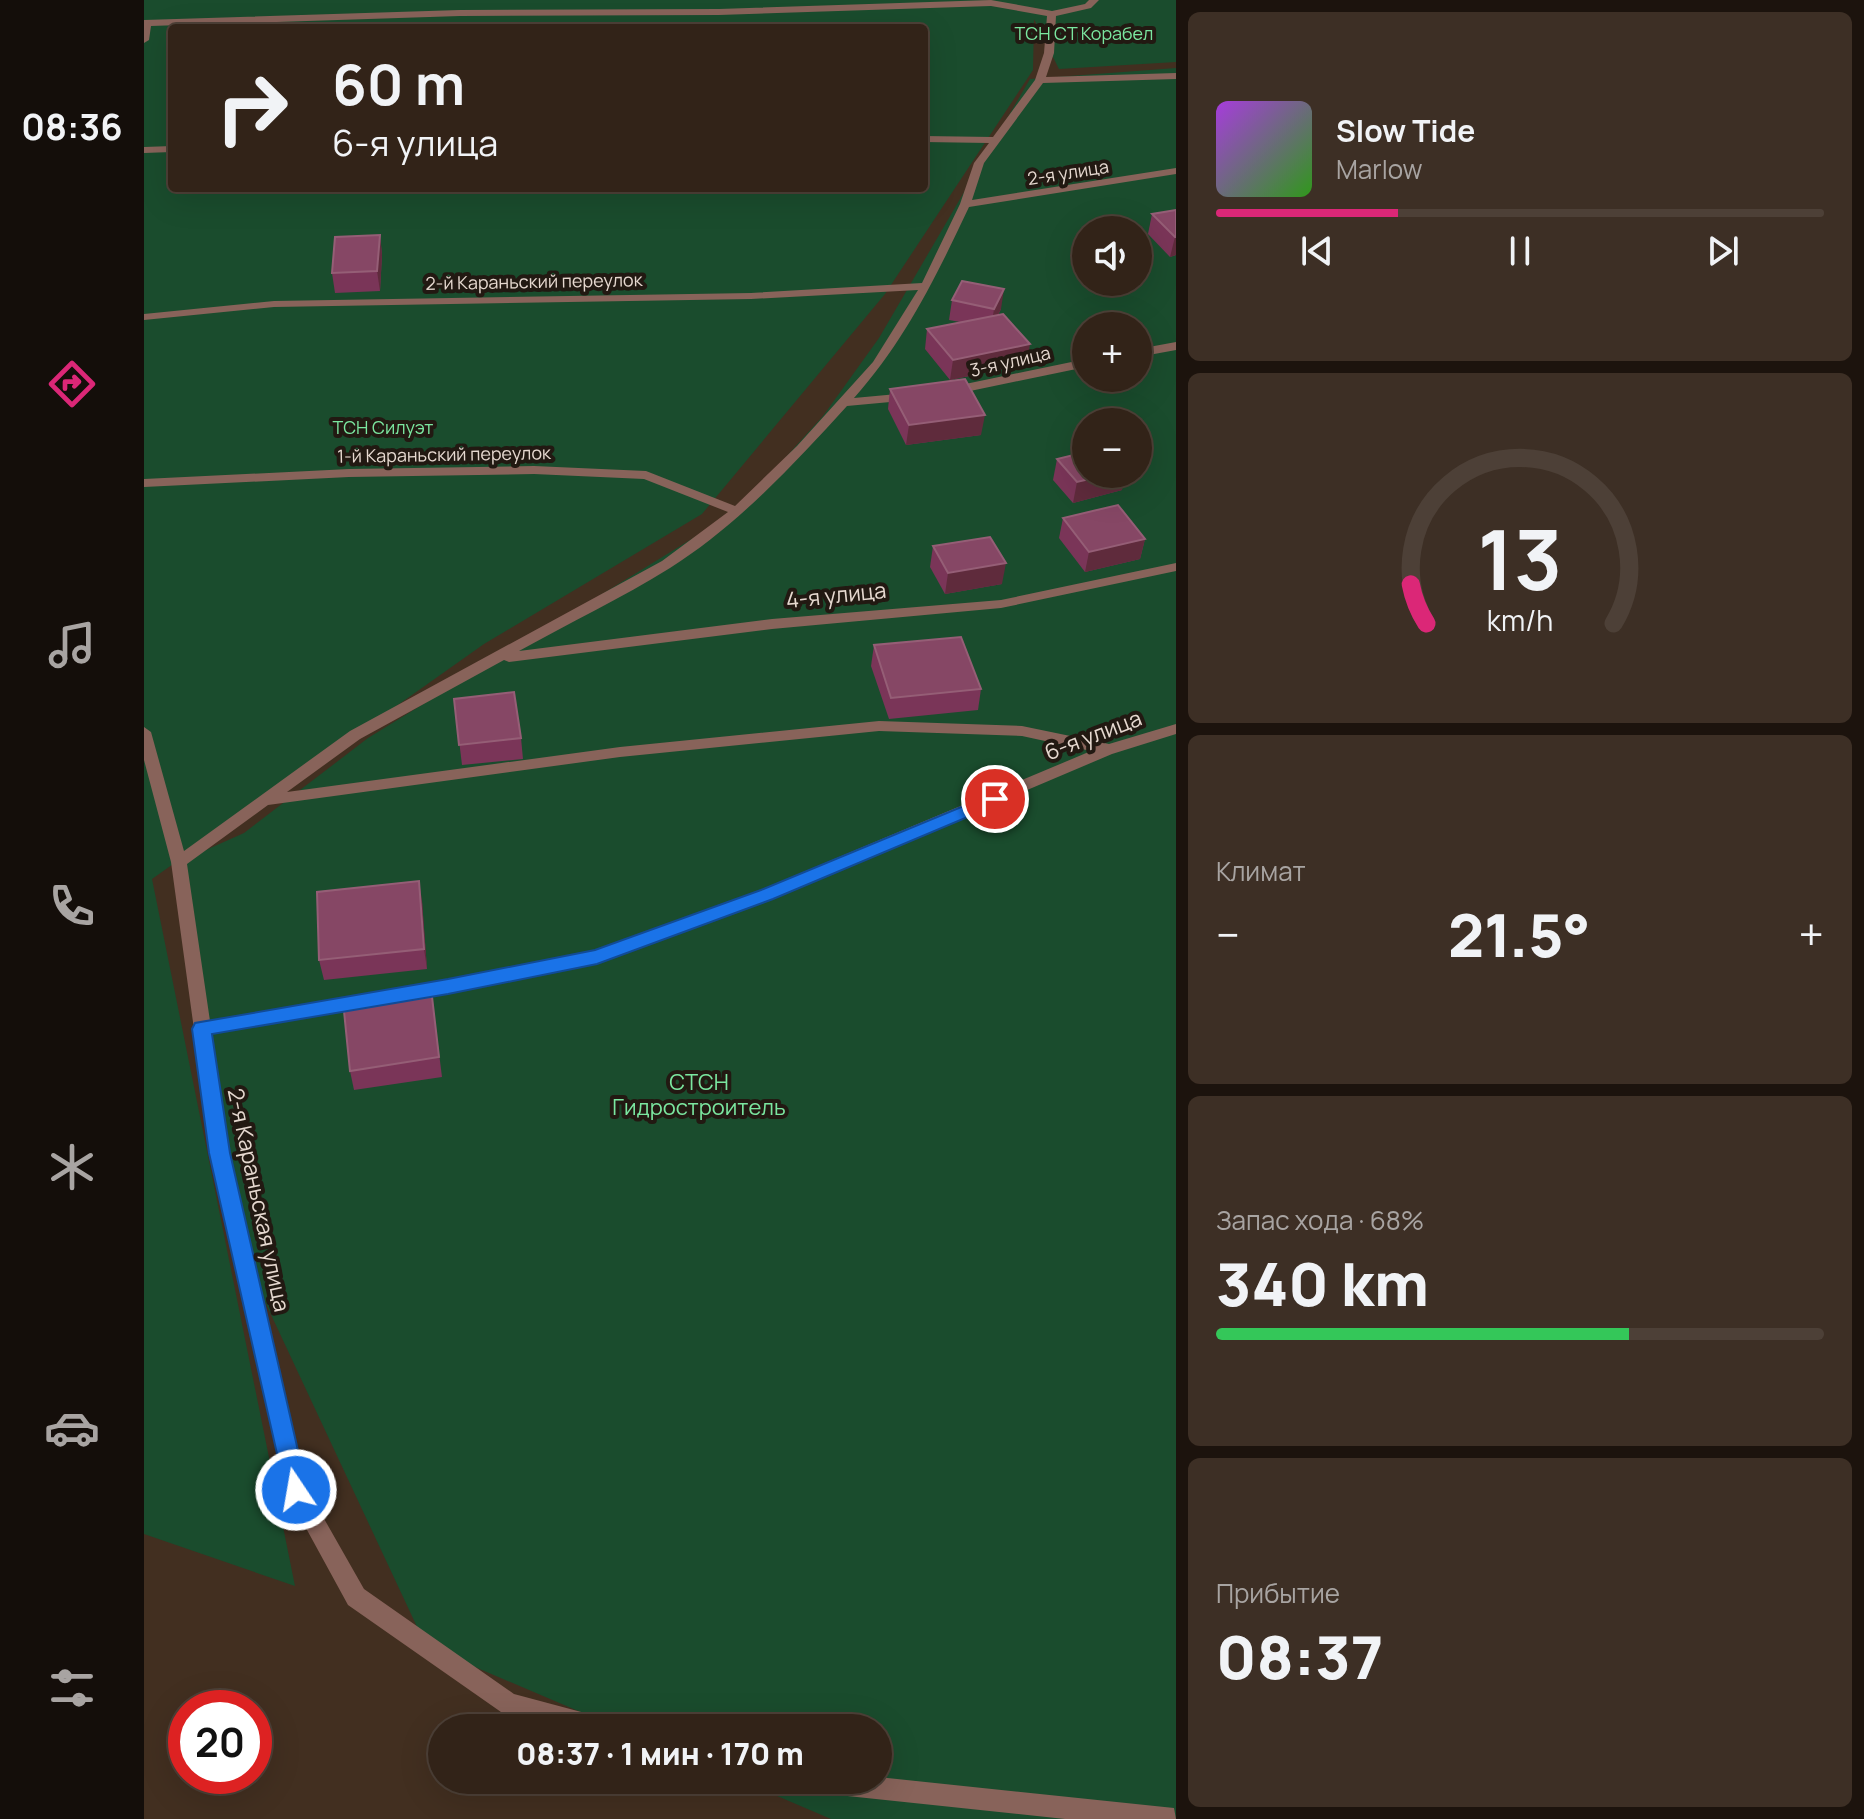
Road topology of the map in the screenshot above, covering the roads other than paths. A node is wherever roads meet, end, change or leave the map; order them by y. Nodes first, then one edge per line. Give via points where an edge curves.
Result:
1 (1094, 0) edge
2 (1052, 14) junction
3 (146, 23) edge
4 (144, 40) edge
5 (1176, 76) edge
6 (1040, 80) junction
7 (928, 139) edge
8 (995, 140) junction
9 (168, 149) edge
10 (144, 150) edge
11 (1176, 171) edge
12 (965, 204) junction
13 (926, 286) junction
14 (144, 317) edge
15 (1176, 346) edge
16 (1152, 350) edge
17 (1072, 366) edge
18 (936, 394) edge
19 (922, 395) edge
20 (846, 402) junction
21 (144, 483) edge
22 (737, 511) junction
23 (1176, 567) edge
24 (498, 658) junction
25 (1176, 729) edge
26 (144, 732) edge
27 (1107, 750) junction
28 (263, 800) junction
29 (179, 862) junction
30 (202, 1029) junction
31 (547, 1714) edge
32 (892, 1790) edge
33 (1174, 1819) edge

1 - 2 lane
2 - 3 lane via 991,3
2 - 6 lane via 1049,53
3 - 4 lane
5 - 6 lane
6 - 8 lane
7 - 8 lane
8 - 12 lane via 979,163
9 - 10 lane
11 - 12 lane, 2-я улица
12 - 13 lane
13 - 14 lane, 2-й Караньский переулок via 751,296 274,304
13 - 20 lane via 878,364
15 - 16 lane
17 - 18 lane, 3-я улица
19 - 20 lane
20 - 22 lane
21 - 22 lane, 1-й Караньский переулок via 534,470 646,475
22 - 24 lane via 667,564
23 - 24 lane, 4-я улица via 1001,604 772,624
24 - 28 lane via 355,735
25 - 27 lane, 6-я улица
26 - 29 lane, 2-я Караньская улица
27 - 28 lane via 1022,731 879,726 620,752
27 - 30 lane, 6-я улица via 767,894 597,957
28 - 29 lane
29 - 30 lane, 2-я Караньская улица
30 - 31 lane, 2-я Караньская улица via 220,1153 296,1490 356,1597 509,1704
32 - 33 lane

